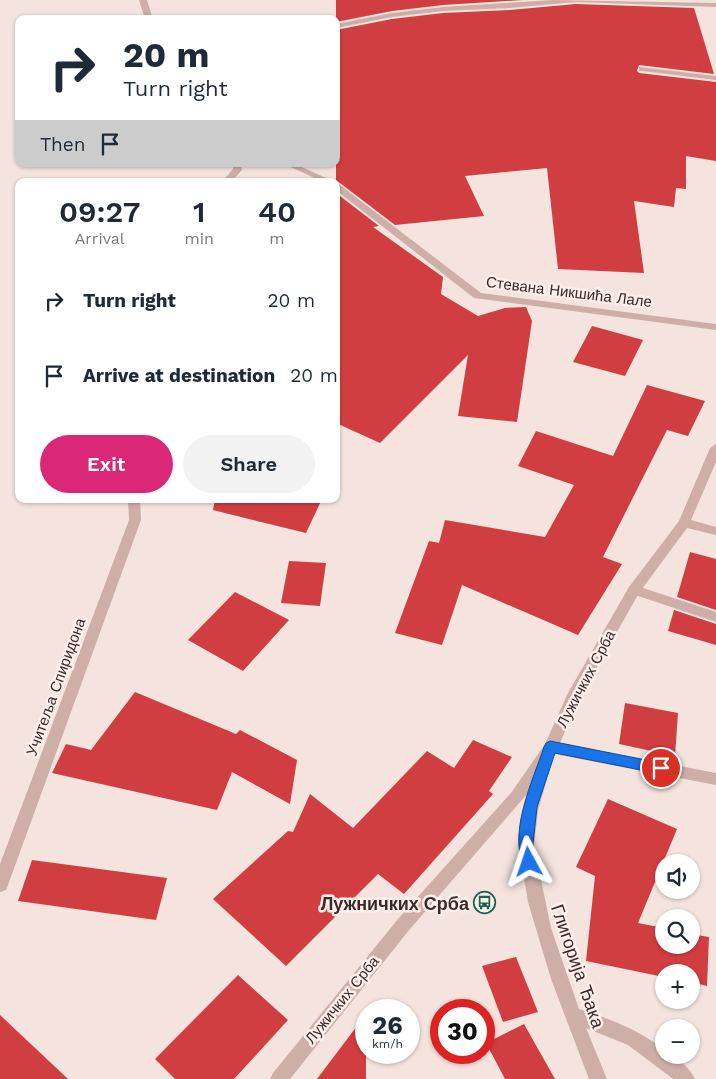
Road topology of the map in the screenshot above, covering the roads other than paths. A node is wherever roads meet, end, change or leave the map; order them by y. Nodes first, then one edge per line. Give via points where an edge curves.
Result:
1 (143, 0) edge
2 (716, 5) edge
3 (148, 15) edge
4 (340, 25) edge
5 (642, 69) dead end
6 (716, 78) edge
7 (238, 167) edge
8 (295, 167) edge
9 (230, 178) edge
10 (321, 178) edge
11 (340, 188) edge
12 (716, 328) edge
13 (716, 448) edge
14 (134, 503) edge
15 (684, 523) junction
16 (716, 531) edge
17 (634, 590) junction
18 (716, 617) edge
19 (550, 747) junction
20 (716, 779) edge
21 (0, 884) edge
22 (572, 1015) junction
23 (279, 1079) edge
24 (598, 1079) edge
25 (686, 1079) edge

1 - 3 street
2 - 4 street via 576,0 443,9
5 - 6 street
7 - 9 street
8 - 10 street
11 - 12 street, Стевана Никшића Лале via 478,296
13 - 15 street, Лужичких Срба
14 - 21 street, Учитеља Спиридона via 135,520
15 - 16 street
15 - 17 street, Лужичких Срба
17 - 18 street
17 - 19 street, Лужичких Срба via 572,697
19 - 20 street
19 - 22 street, Глигорија Ђака via 530,807 526,843 545,938
19 - 23 street, Лужичких Срба via 516,798 404,924
22 - 24 street, Глигорија Ђака
22 - 25 street via 605,1024 634,1038

